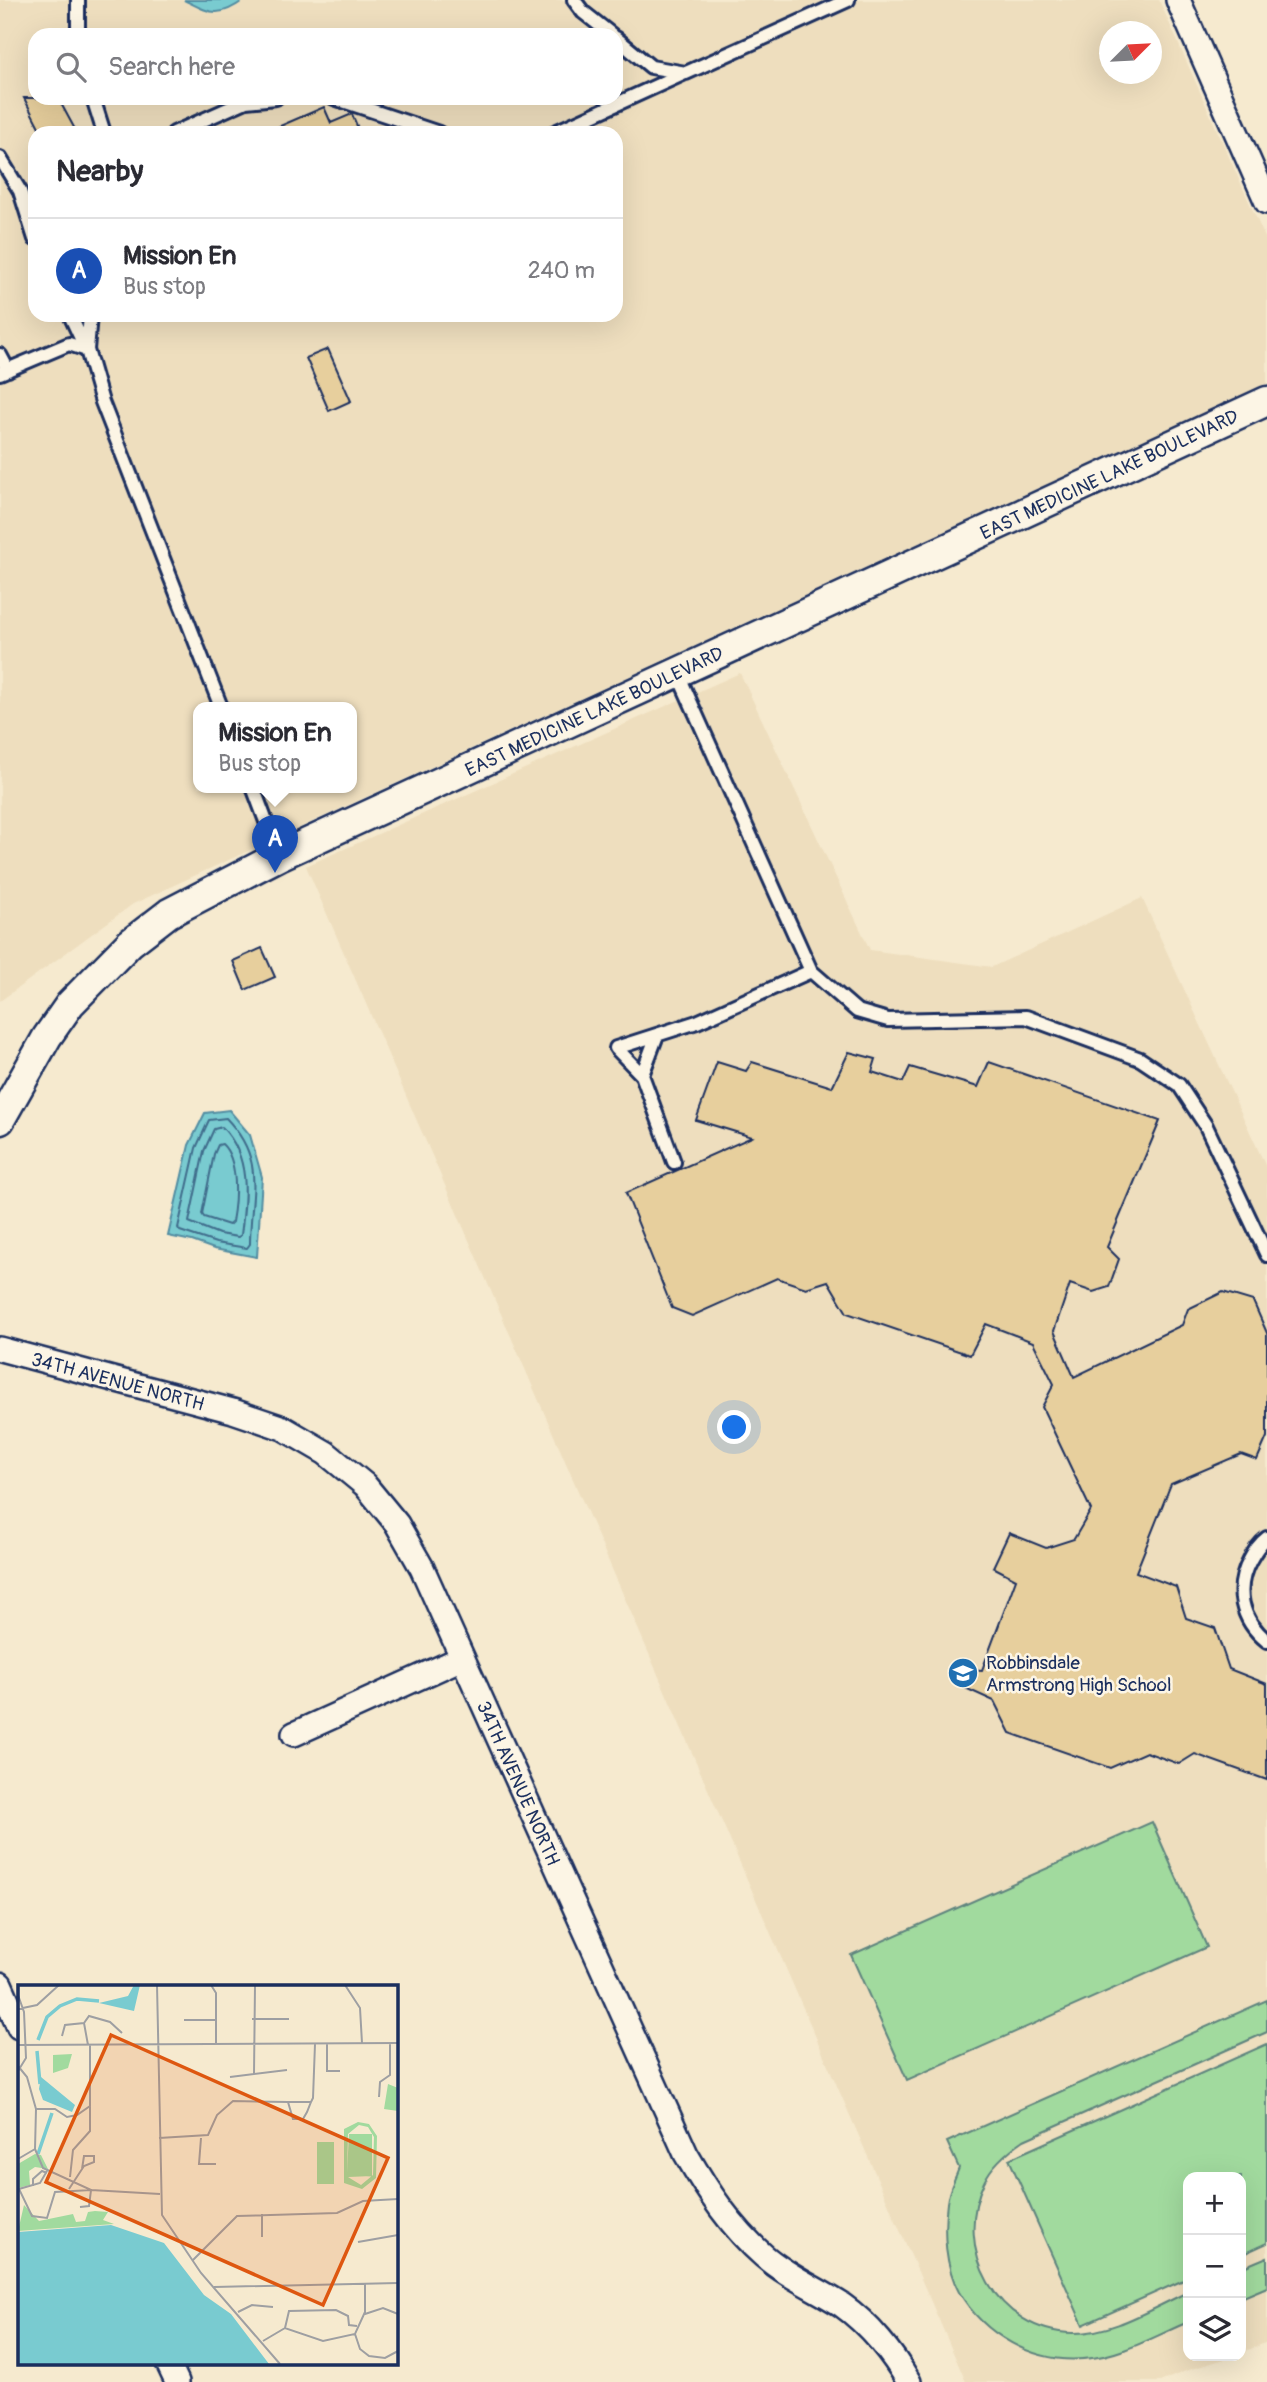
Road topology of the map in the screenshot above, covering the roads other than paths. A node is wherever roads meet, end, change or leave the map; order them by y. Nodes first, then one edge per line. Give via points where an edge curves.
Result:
1 (78, 0) edge
2 (574, 0) edge
3 (848, 0) edge
4 (1178, 0) edge
5 (78, 28) edge
6 (603, 28) edge
7 (623, 44) edge
8 (686, 73) junction
9 (623, 101) edge
10 (95, 105) edge
11 (237, 105) edge
12 (351, 105) edge
13 (615, 105) edge
14 (102, 126) edge
15 (190, 126) edge
16 (403, 126) edge
17 (569, 126) edge
18 (0, 158) edge
19 (28, 189) edge
20 (20, 191) junction
21 (1267, 201) edge
22 (28, 217) edge
23 (74, 322) edge
24 (89, 322) edge
25 (87, 349) junction
26 (0, 355) edge
27 (4, 372) edge
28 (1267, 401) edge
29 (677, 672) junction
30 (219, 702) edge
31 (255, 793) edge
32 (279, 856) junction
33 (811, 971) junction
34 (657, 1035) junction
35 (642, 1075) junction
36 (0, 1120) edge
37 (674, 1162) dead end
38 (1267, 1255) edge
39 (0, 1349) edge
40 (1267, 1538) edge
41 (1267, 1641) edge
42 (462, 1658) junction
43 (293, 1734) dead end
44 (0, 1984) edge
45 (18, 2026) edge
46 (168, 2364) edge
47 (177, 2382) edge
48 (909, 2382) edge

1 - 5 lane
2 - 6 lane
3 - 8 lane
4 - 21 street
7 - 8 lane via 651,67
8 - 9 lane
10 - 14 lane
11 - 15 lane
12 - 16 lane
13 - 17 lane
18 - 20 lane
19 - 20 lane
20 - 22 lane
23 - 25 lane
24 - 25 lane
25 - 27 lane via 69,344
25 - 30 lane via 102,402
26 - 27 lane
28 - 29 street, EAST MEDICINE LAKE BOULEVARD
29 - 32 street, EAST MEDICINE LAKE BOULEVARD
29 - 33 lane
31 - 32 lane
32 - 36 street, EAST MEDICINE LAKE BOULEVARD via 169,913 130,943 70,1004
33 - 34 lane
33 - 38 lane via 857,1011 888,1020 1026,1017 1140,1059 1179,1085 1206,1126
34 - 35 lane
34 - 35 lane via 616,1048
35 - 37 lane
39 - 42 street, 34TH AVENUE NORTH via 233,1411 283,1428 326,1454 365,1485 397,1524
40 - 41 lane via 1242,1574 1242,1606 1254,1631
42 - 43 street
42 - 48 street, 34TH AVENUE NORTH via 686,2154 709,2193 766,2258 844,2307 878,2338
44 - 45 street
46 - 47 street

